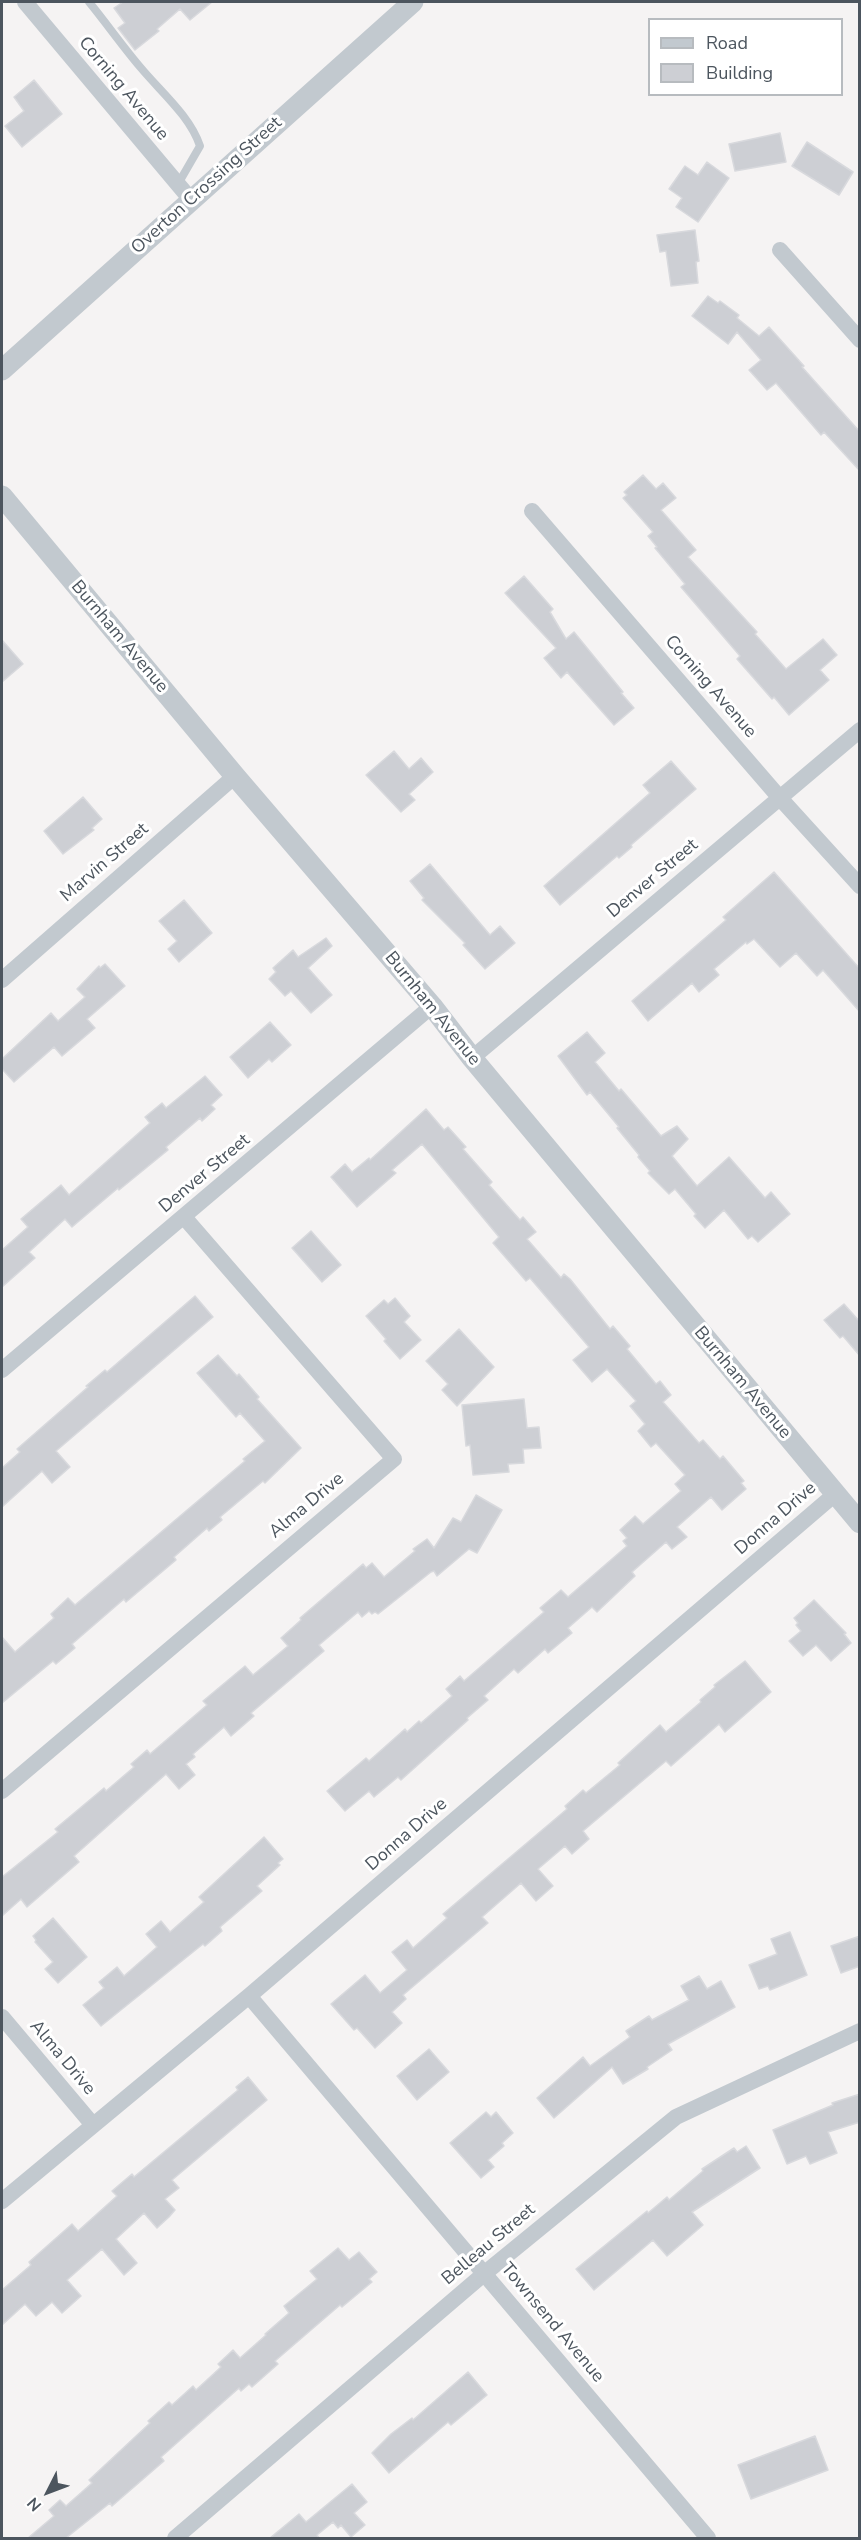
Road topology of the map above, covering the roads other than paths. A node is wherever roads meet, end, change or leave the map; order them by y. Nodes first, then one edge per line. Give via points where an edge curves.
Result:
1 (25, 2) edge
2 (89, 2) edge
3 (412, 2) edge
4 (178, 184) junction
5 (192, 201) junction
6 (780, 250) dead end
7 (860, 340) edge
8 (6, 363) edge
9 (2, 496) edge
10 (532, 511) dead end
11 (860, 730) edge
12 (235, 776) junction
13 (779, 797) junction
14 (860, 886) edge
15 (2, 980) edge
16 (432, 1006) junction
17 (472, 1058) junction
18 (184, 1217) junction
19 (2, 1371) edge
20 (834, 1495) junction
21 (860, 1523) edge
22 (2, 1791) edge
23 (249, 1996) junction
24 (2, 2016) edge
25 (860, 2031) edge
26 (93, 2125) junction
27 (2, 2201) edge
28 (484, 2272) junction
29 (175, 2538) edge
30 (708, 2538) edge

1 - 4 street, Corning Avenue
2 - 4 lane via 197,135 200,146
3 - 5 street, Overton Crossing Street
4 - 5 street, Corning Avenue
5 - 8 street, Overton Crossing Street
6 - 7 street
9 - 12 street, Burnham Avenue
10 - 13 street, Corning Avenue
11 - 13 street, Denver Street
12 - 15 street, Marvin Street
12 - 16 street, Burnham Avenue
13 - 14 street, Corning Avenue
13 - 17 street, Denver Street
16 - 17 street, Burnham Avenue
16 - 18 street, Denver Street
17 - 20 street, Burnham Avenue
18 - 19 street, Denver Street
18 - 22 street, Alma Drive via 394,1459
20 - 21 street, Burnham Avenue
20 - 23 street, Donna Drive
23 - 26 street, Donna Drive
23 - 28 street, Townsend Avenue
24 - 26 street, Alma Drive
25 - 28 street, Belleau Street via 676,2117
26 - 27 street, Donna Drive
28 - 29 street, Belleau Street
28 - 30 street, Townsend Avenue

